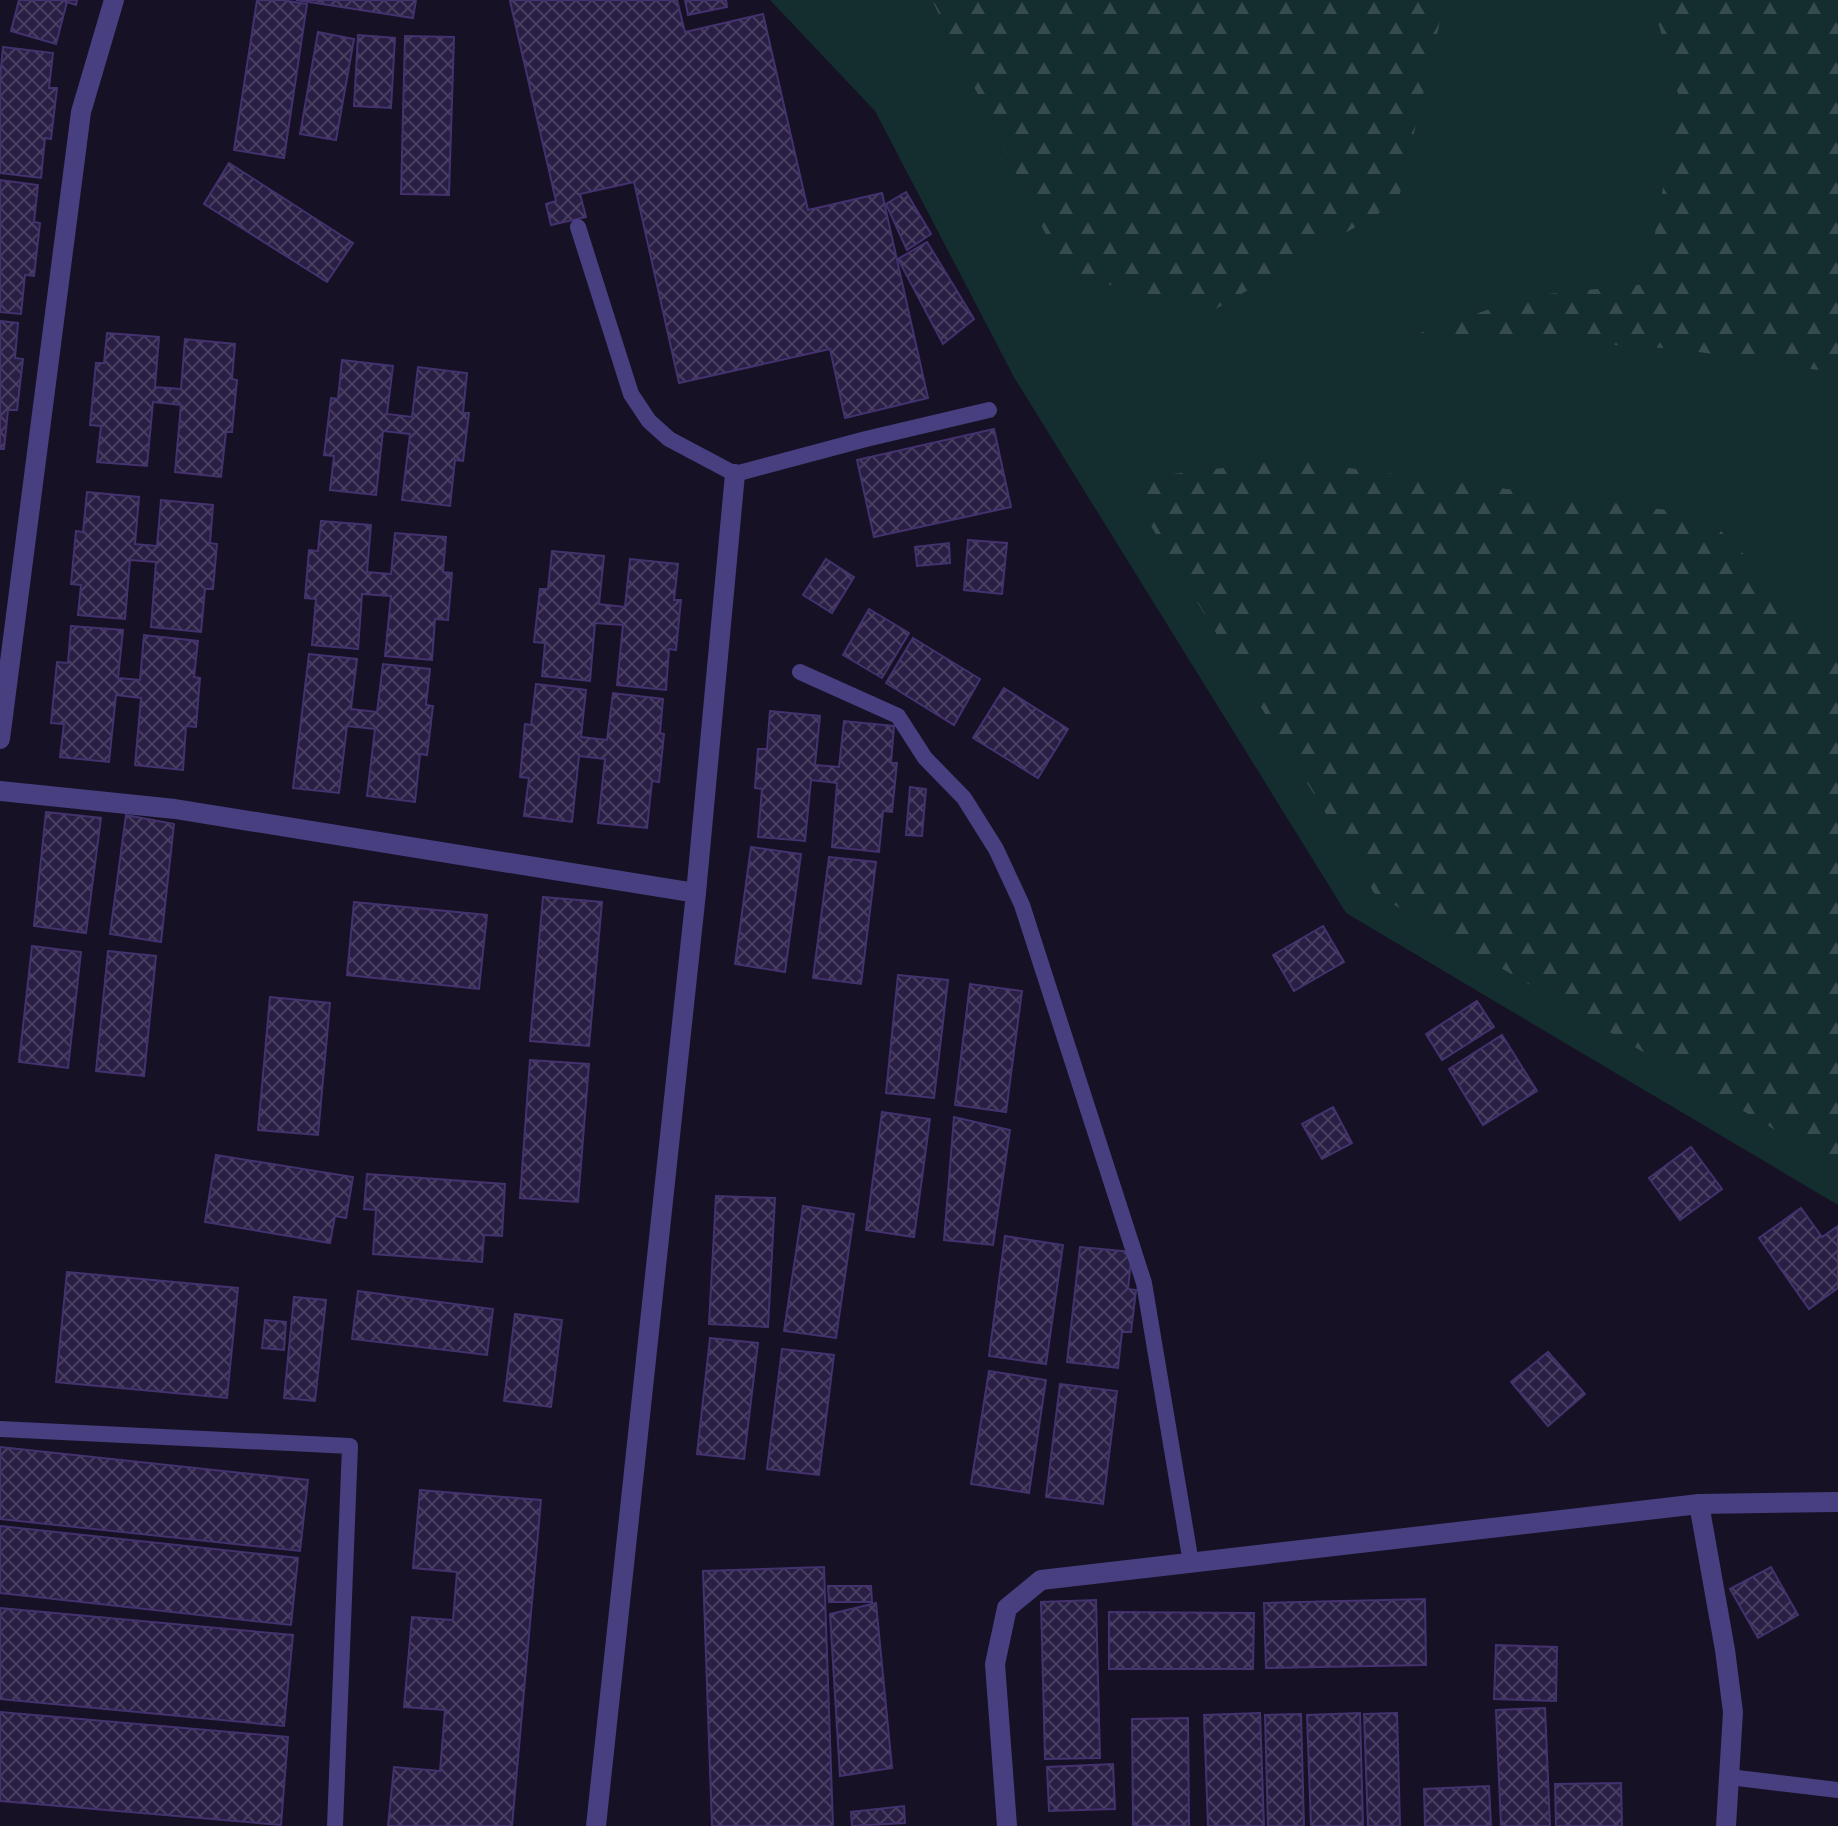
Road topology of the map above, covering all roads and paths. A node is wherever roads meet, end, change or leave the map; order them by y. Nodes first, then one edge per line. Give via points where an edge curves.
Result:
1 (114, 0) edge
2 (578, 227) dead end
3 (989, 410) dead end
4 (735, 474) junction
5 (800, 672) dead end
6 (0, 739) edge
7 (0, 791) edge
8 (696, 893) junction
9 (0, 1429) edge
10 (1838, 1502) edge
11 (1699, 1504) junction
12 (1191, 1563) junction
13 (1729, 1777) junction
14 (1838, 1790) edge
15 (335, 1826) edge
16 (596, 1826) edge
17 (1007, 1826) edge
18 (1726, 1826) edge

1 - 6 street via 81,112
2 - 4 lane via 631,394 669,439
3 - 4 lane
4 - 8 street
5 - 12 lane via 898,716 925,758 964,798 1022,905 1144,1283
7 - 8 street via 175,809
8 - 16 street
9 - 15 lane via 350,1446
10 - 11 street
11 - 12 street
11 - 13 street via 1733,1712
12 - 17 street via 1041,1580 1007,1608 995,1664
13 - 14 lane
13 - 18 street

